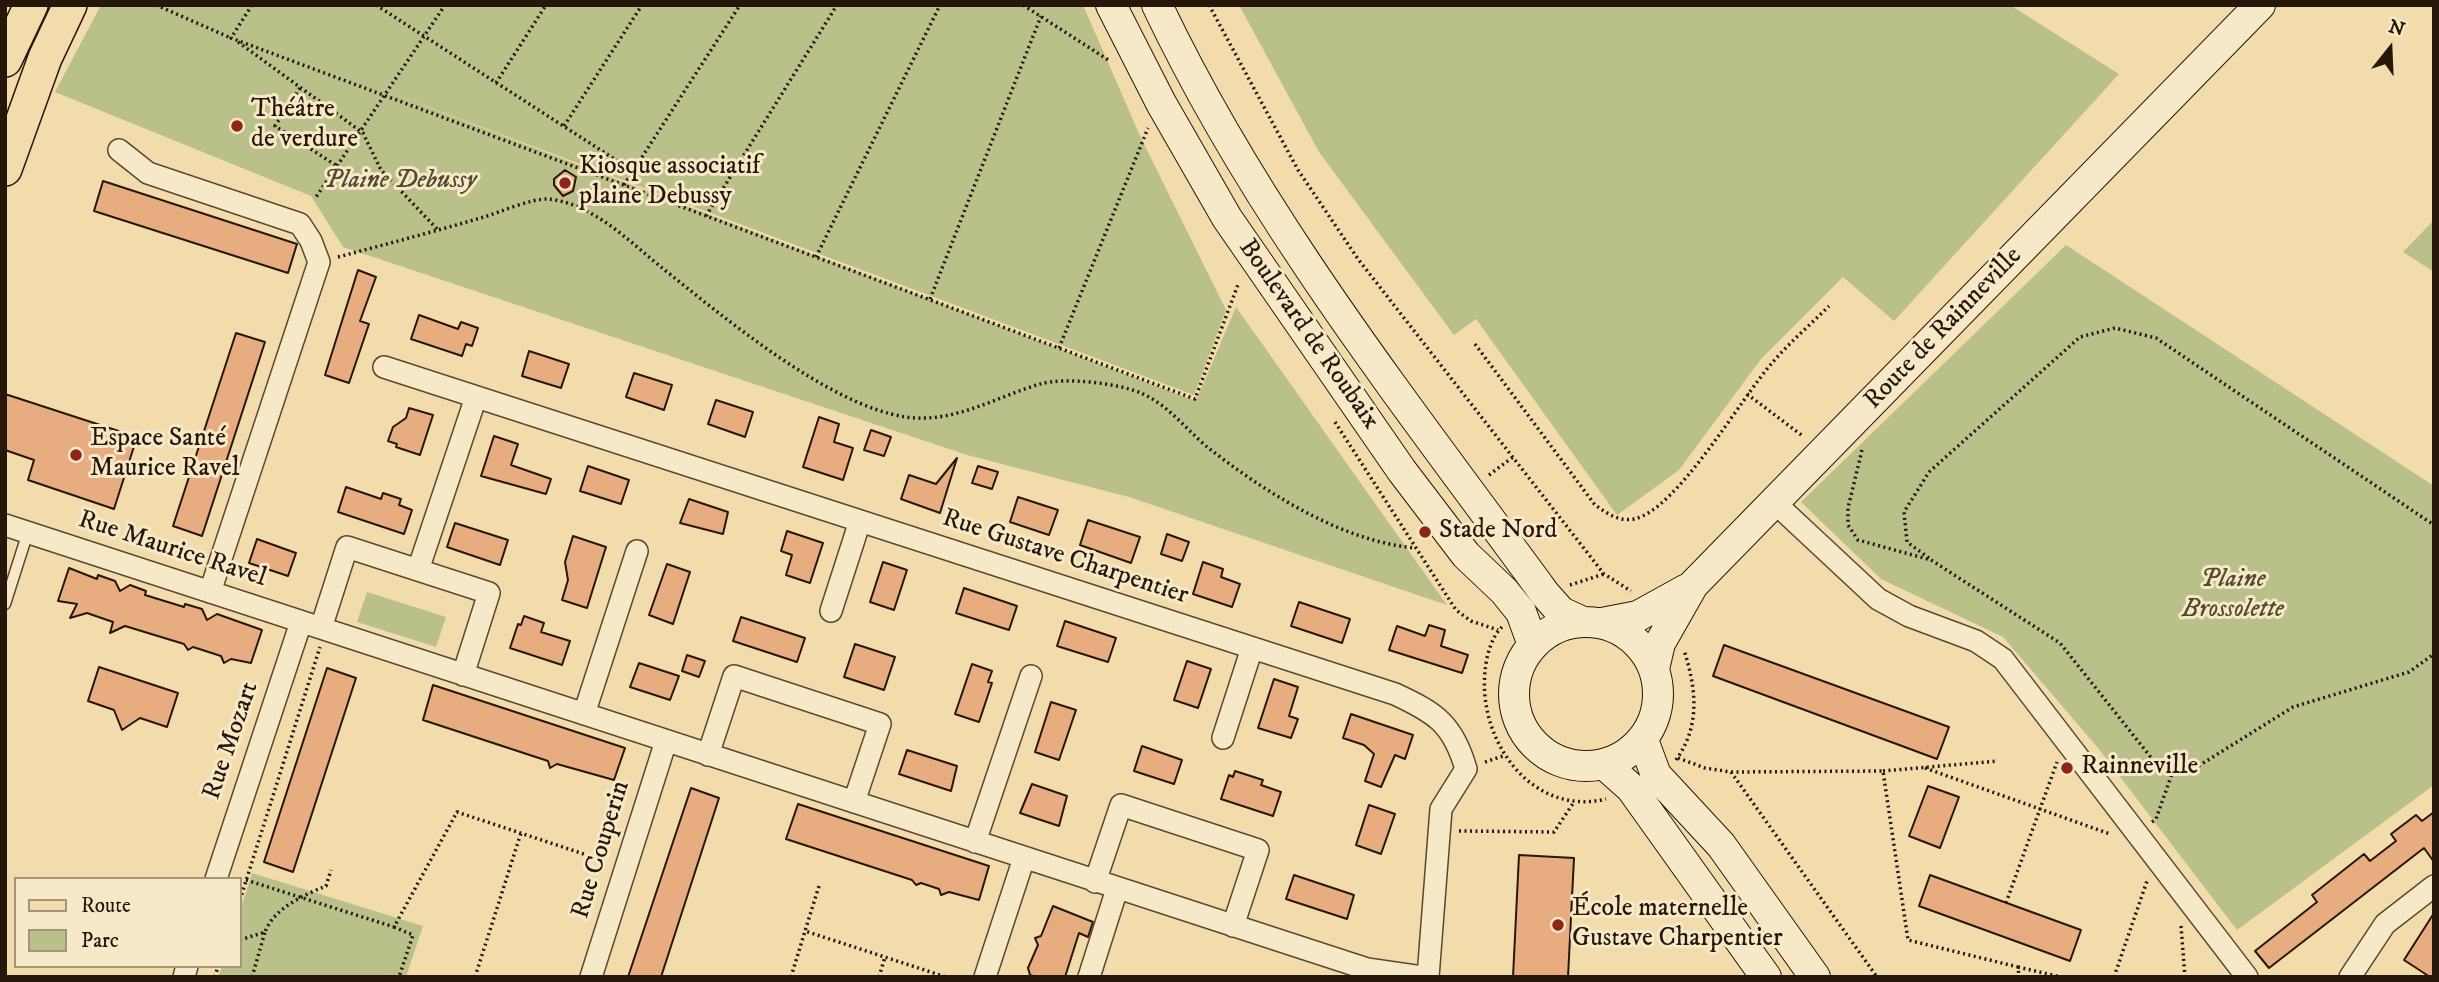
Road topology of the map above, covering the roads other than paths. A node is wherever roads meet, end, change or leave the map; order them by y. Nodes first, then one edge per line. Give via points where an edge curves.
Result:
1 (31, 5) edge
2 (71, 5) edge
3 (1111, 5) edge
4 (1157, 5) edge
5 (2260, 5) edge
6 (5, 60) edge
7 (119, 150) dead end
8 (5, 169) edge
9 (384, 367) dead end
10 (476, 397) junction
11 (1774, 502) junction
12 (860, 521) junction
13 (5, 525) edge
14 (28, 532) junction
15 (637, 551) dead end
16 (418, 570) junction
17 (1693, 585) junction
18 (210, 592) junction
19 (5, 604) edge
20 (831, 611) dead end
21 (1592, 622) junction
22 (314, 632) junction
23 (1533, 645) junction
24 (1252, 648) junction
25 (1654, 669) junction
26 (463, 675) junction
27 (1031, 676) dead end
28 (584, 715) junction
29 (1223, 738) dead end
30 (1643, 740) junction
31 (666, 741) junction
32 (708, 755) junction
33 (1604, 764) junction
34 (854, 802) junction
35 (975, 842) junction
36 (1024, 858) junction
37 (217, 877) edge
38 (1095, 882) junction
39 (1117, 888) junction
40 (2432, 890) edge
41 (1233, 926) junction
42 (591, 977) edge
43 (985, 977) edge
44 (1089, 977) edge
45 (1422, 977) edge
46 (1428, 977) edge
47 (1766, 977) edge
48 (1815, 977) edge
49 (2247, 977) edge
50 (2350, 977) edge

1 - 6 main road
2 - 8 main road via 45,58
3 - 23 main road, Boulevard de Roubaix via 1227,218 1402,471 1466,555 1521,612
4 - 21 main road, Boulevard de Roubaix via 1189,72 1282,228 1545,594 1561,612
5 - 11 main road, Route de Rainneville
7 - 18 street via 148,173 300,224 319,262
9 - 10 street, Rue Gustave Charpentier
10 - 12 street, Rue Gustave Charpentier
10 - 16 street
11 - 17 main road, Route de Rainneville
11 - 49 street via 1878,599 1976,641 2003,659
12 - 20 street
12 - 24 street, Rue Gustave Charpentier
13 - 14 street, Rue Maurice Ravel
14 - 18 street, Rue Maurice Ravel
14 - 19 lane
15 - 28 street
16 - 22 street via 347,547
16 - 26 street via 489,593
17 - 21 main road via 1654,610
17 - 25 main road, Route de Rainneville via 1660,643
18 - 22 street, Rue Maurice Ravel
21 - 23 main road via 1547,633
21 - 25 main road via 1634,639
22 - 26 street, Rue Maurice Ravel
22 - 37 street, Rue Mozart
23 - 33 main road via 1515,682 1519,722 1545,754 1584,767
24 - 29 street
24 - 46 street, Rue Gustave Charpentier via 1395,694 1440,718 1459,743 1466,769 1441,809
25 - 30 main road via 1659,699
26 - 28 street, Rue Maurice Ravel
27 - 35 street
28 - 31 street, Rue Maurice Ravel
30 - 33 main road via 1619,759
30 - 48 main road via 1656,775 1721,845
31 - 32 street, Rue Maurice Ravel
31 - 42 street, Rue Couperin
32 - 34 street, Rue Maurice Ravel
32 - 34 street via 734,676 880,724
33 - 47 main road via 1631,788
34 - 35 street, Rue Maurice Ravel
35 - 36 street, Rue Maurice Ravel
36 - 38 street, Rue Maurice Ravel
36 - 43 street
38 - 39 street, Rue Maurice Ravel
38 - 41 street via 1121,805 1258,850
39 - 41 street, Rue Maurice Ravel
39 - 44 street
40 - 50 street via 2385,924
41 - 45 street, Rue Maurice Ravel via 1367,970

